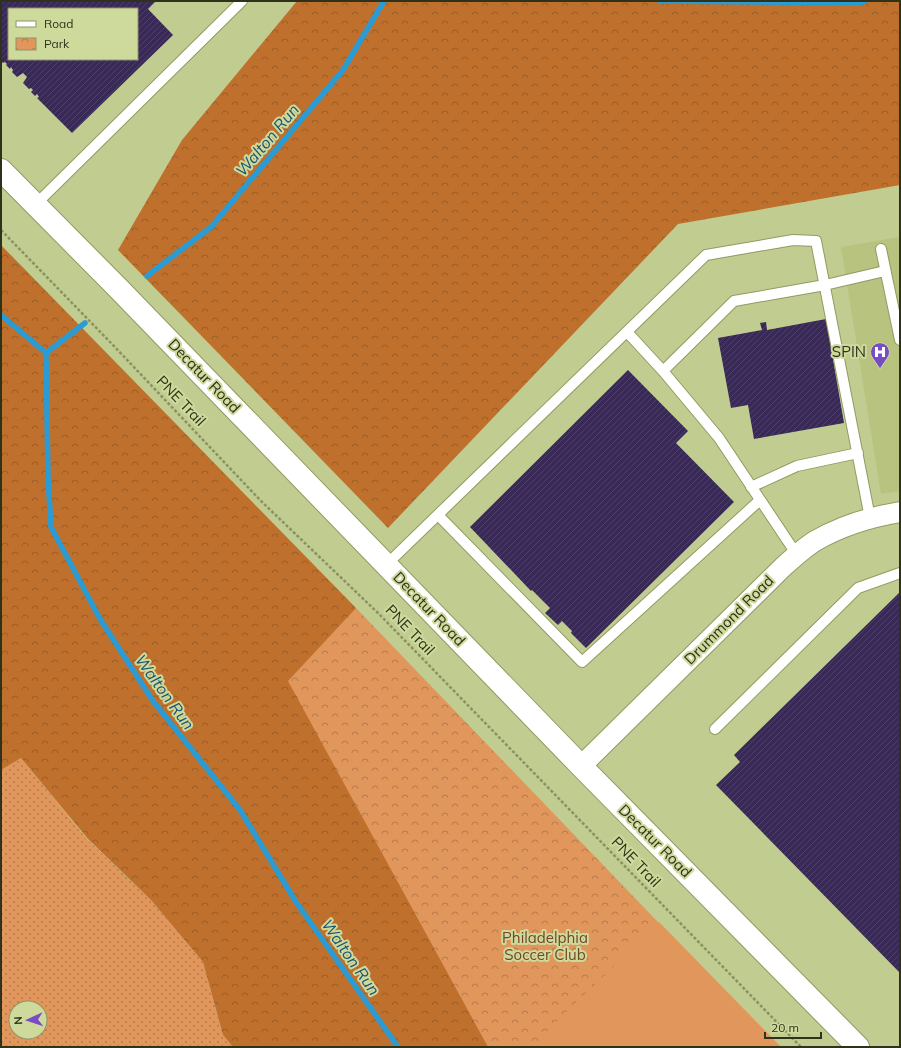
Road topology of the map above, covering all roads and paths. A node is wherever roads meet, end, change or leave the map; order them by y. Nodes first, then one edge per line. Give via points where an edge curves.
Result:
1 (242, 1) edge
2 (1, 170) edge
3 (35, 205) junction
4 (1, 230) edge
5 (881, 249) dead end
6 (885, 271) junction
7 (825, 285) junction
8 (627, 332) junction
9 (900, 340) edge
10 (663, 371) junction
11 (858, 453) junction
12 (751, 487) junction
13 (760, 500) junction
14 (900, 512) edge
15 (438, 515) junction
16 (870, 518) junction
17 (797, 555) junction
18 (386, 565) junction
19 (900, 573) edge
20 (715, 729) dead end
21 (581, 766) junction
22 (801, 1047) edge
23 (858, 1047) edge

1 - 3 lane
2 - 3 street, Decatur Road
3 - 18 street, Decatur Road
4 - 22 path, PNE Trail via 261,501 378,613
5 - 6 lane
6 - 7 lane
6 - 9 lane
7 - 8 lane via 816,241 793,240 706,255
7 - 10 lane via 734,301
7 - 11 lane
8 - 10 lane
8 - 15 lane
10 - 12 lane via 718,438
11 - 12 lane via 796,466
11 - 16 lane
12 - 13 lane
13 - 15 lane via 582,662
13 - 17 lane
14 - 16 street, Drummond Road
15 - 18 lane
16 - 17 street, Drummond Road via 847,525 820,538
17 - 21 street, Drummond Road
18 - 21 street, Decatur Road
19 - 20 lane via 858,588
21 - 23 street, Decatur Road

